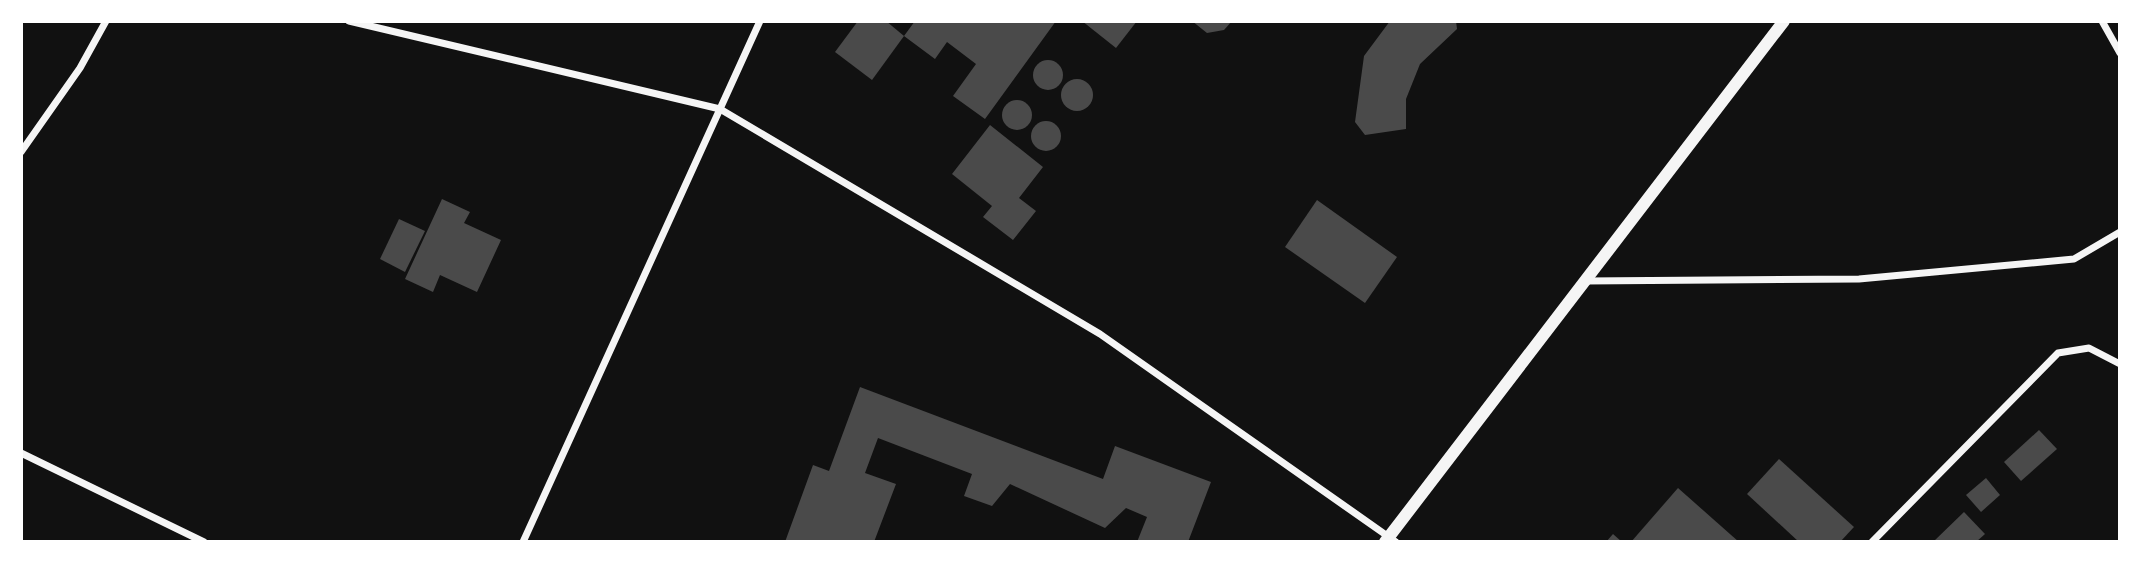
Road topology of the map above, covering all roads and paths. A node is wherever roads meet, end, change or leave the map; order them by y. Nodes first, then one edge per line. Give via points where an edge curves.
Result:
1 (106, 21) edge
2 (349, 21) edge
3 (760, 21) edge
4 (1784, 21) edge
5 (2102, 21) edge
6 (2120, 53) edge
7 (720, 109) junction
8 (21, 152) edge
9 (2120, 232) edge
10 (1584, 281) junction
11 (2120, 364) edge
12 (21, 453) edge
13 (1390, 540) edge
14 (204, 542) edge
15 (523, 542) edge
16 (1872, 542) edge

1 - 8 street via 80,68
2 - 7 street
3 - 7 street
4 - 10 street
5 - 6 street
7 - 13 street via 1100,334
7 - 15 street
9 - 10 street via 2074,258 1859,279
10 - 13 street
11 - 16 street via 2089,348 2058,353
12 - 14 street

